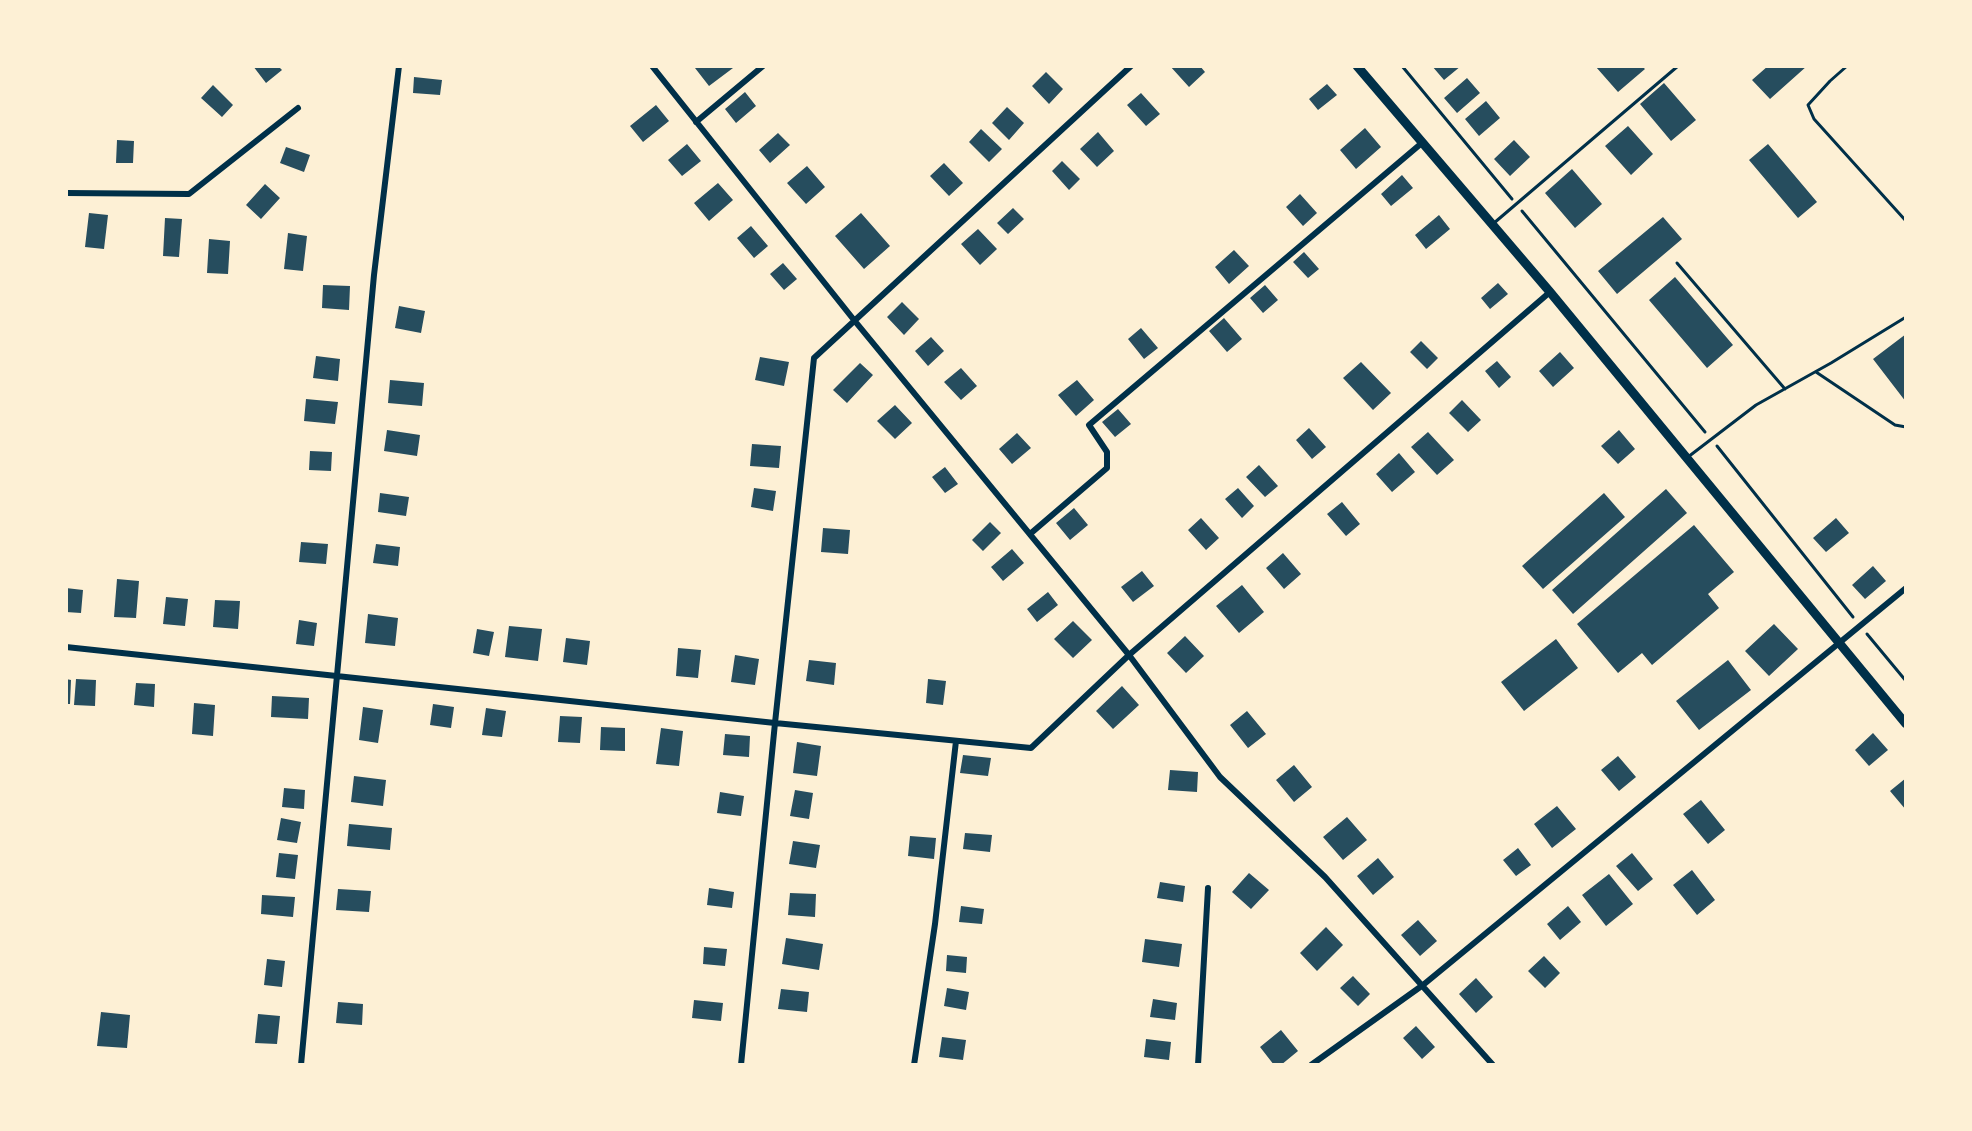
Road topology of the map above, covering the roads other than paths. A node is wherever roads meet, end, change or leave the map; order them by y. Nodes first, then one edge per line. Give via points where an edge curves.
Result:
1 (399, 66) edge
2 (652, 66) edge
3 (763, 66) edge
4 (1131, 66) edge
5 (1357, 66) edge
6 (1677, 66) edge
7 (1847, 66) edge
8 (298, 108) dead end
9 (696, 122) junction
10 (1422, 142) junction
11 (66, 193) edge
12 (1906, 221) edge
13 (1493, 225) junction
14 (1677, 263) dead end
15 (1550, 292) junction
16 (1906, 316) edge
17 (854, 320) junction
18 (1816, 372) junction
19 (1785, 389) junction
20 (1906, 427) edge
21 (1687, 458) junction
22 (1030, 534) junction
23 (1906, 588) edge
24 (1838, 643) junction
25 (66, 647) edge
26 (1129, 655) junction
27 (336, 676) junction
28 (775, 723) junction
29 (1906, 724) edge
30 (956, 741) junction
31 (1208, 888) dead end
32 (1423, 985) junction
33 (301, 1065) edge
34 (741, 1065) edge
35 (914, 1065) edge
36 (1198, 1065) edge
37 (1311, 1065) edge
38 (1493, 1065) edge

1 - 27 street via 374,275
2 - 9 street
3 - 9 street
4 - 17 street
5 - 10 main road
6 - 13 lane
7 - 12 lane via 1808,105 1814,119
8 - 11 street via 189,194
9 - 17 street
10 - 13 main road
10 - 22 street via 1089,425 1107,452 1107,468
13 - 15 main road
14 - 19 lane
15 - 21 main road
15 - 26 street
16 - 18 lane
17 - 22 street
17 - 28 street via 814,357
18 - 19 lane
18 - 20 lane via 1895,425
19 - 21 lane via 1756,405
21 - 24 main road
22 - 26 street
23 - 24 street
24 - 29 main road
24 - 32 street
25 - 27 street
26 - 30 street via 1031,748
26 - 32 street via 1220,777 1325,877
27 - 28 street
27 - 33 street
28 - 30 street
28 - 34 street
30 - 35 street
31 - 36 street
32 - 37 street
32 - 38 street

